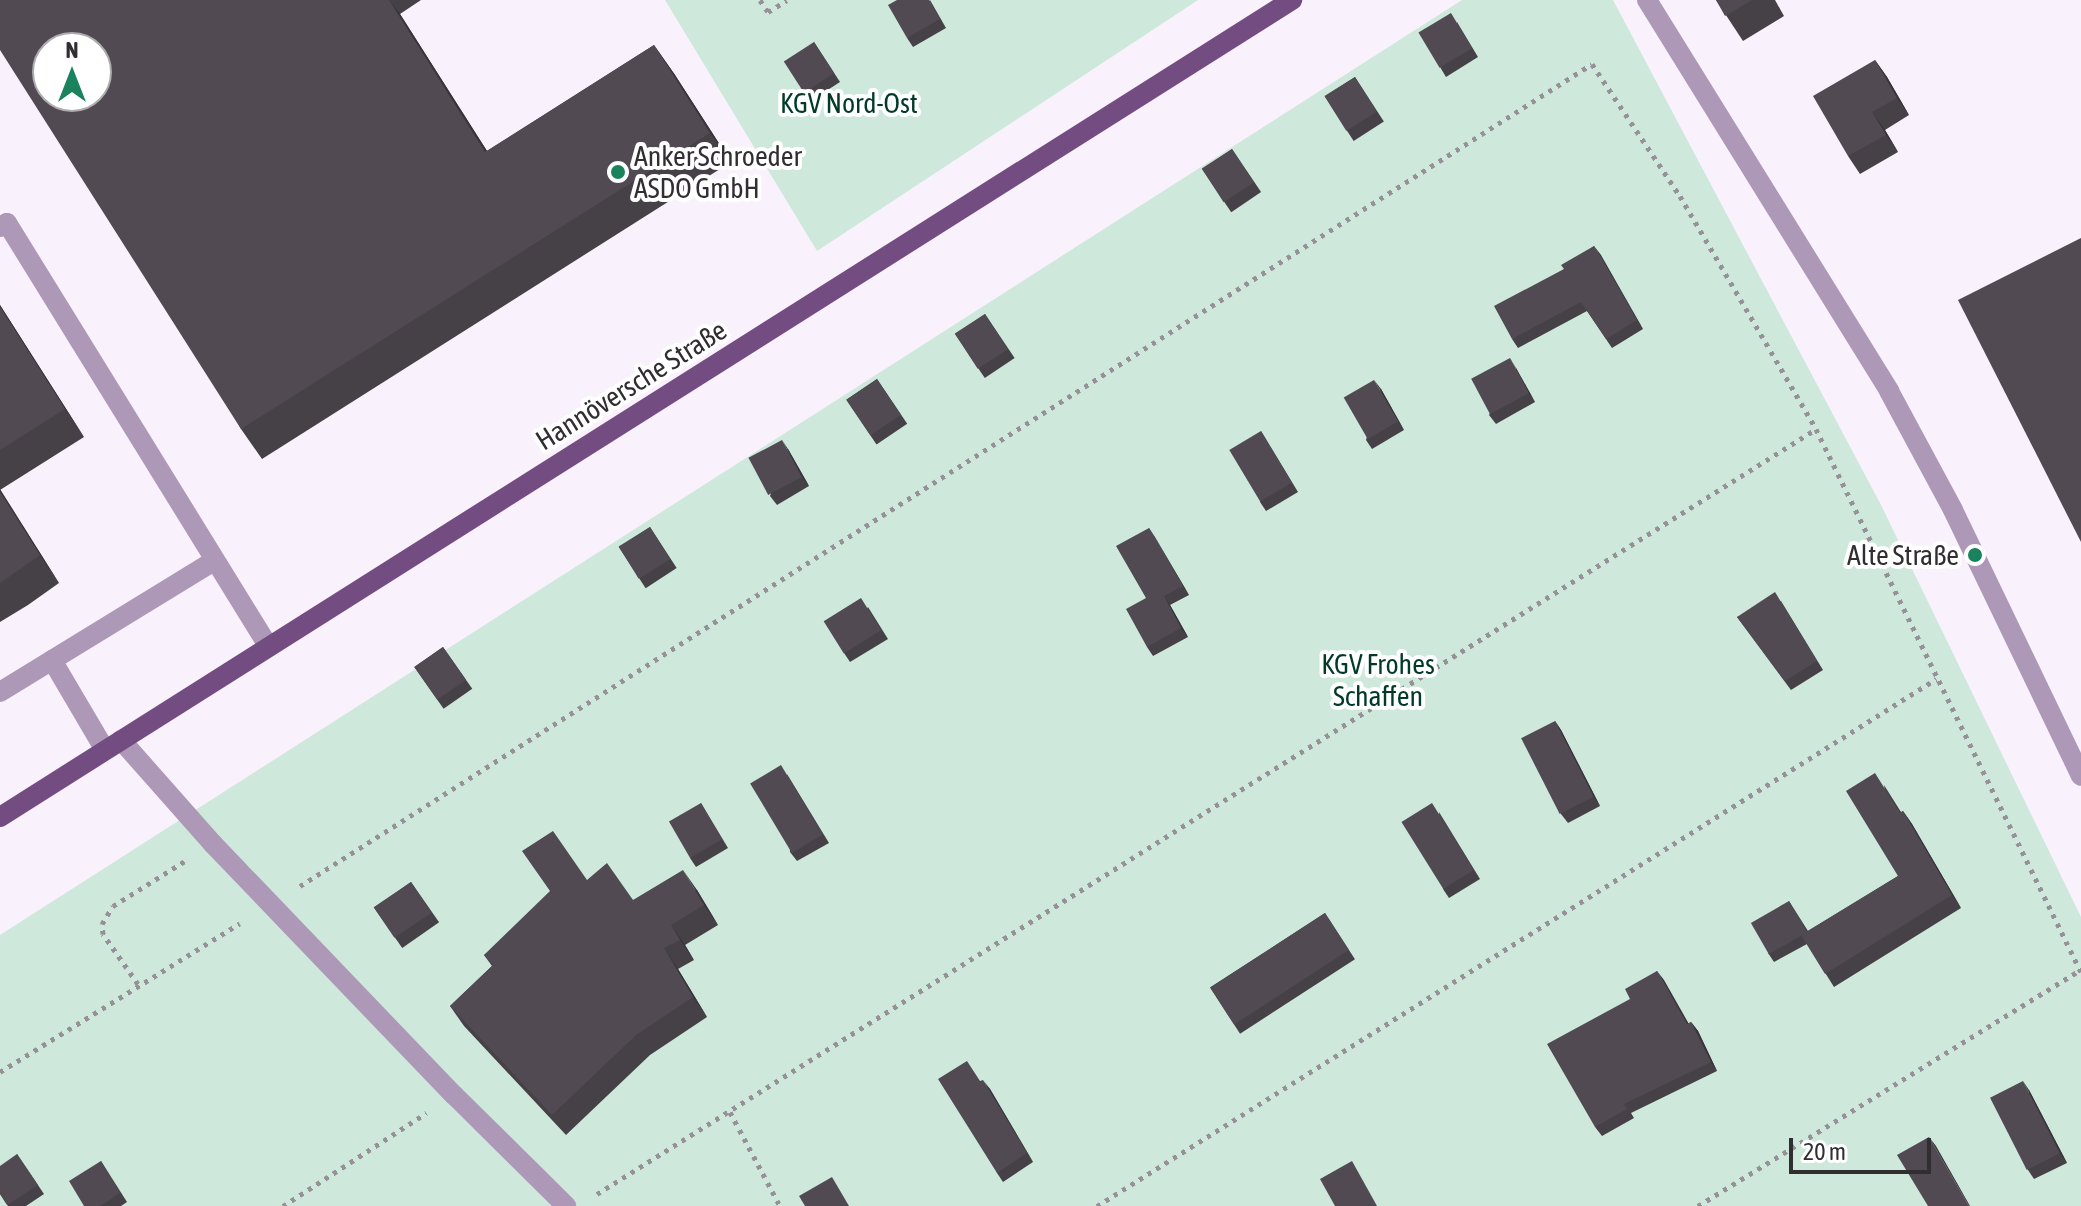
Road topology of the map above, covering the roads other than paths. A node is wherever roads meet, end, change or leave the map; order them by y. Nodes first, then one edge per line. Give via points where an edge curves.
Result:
1 (1292, 0) edge
2 (1647, 0) edge
3 (0, 227) edge
4 (214, 561) junction
5 (269, 647) junction
6 (52, 660) junction
7 (0, 692) edge
8 (113, 745) junction
9 (2081, 776) edge
10 (0, 817) edge
11 (566, 1206) edge

1 - 5 main road, Hannöversche Straße
2 - 9 street via 1889,391 1953,510
3 - 4 street via 7,223
4 - 5 street
4 - 6 street
5 - 8 main road, Hannöversche Straße
6 - 7 street
6 - 8 street
8 - 10 main road, Hannöversche Straße
8 - 11 street

